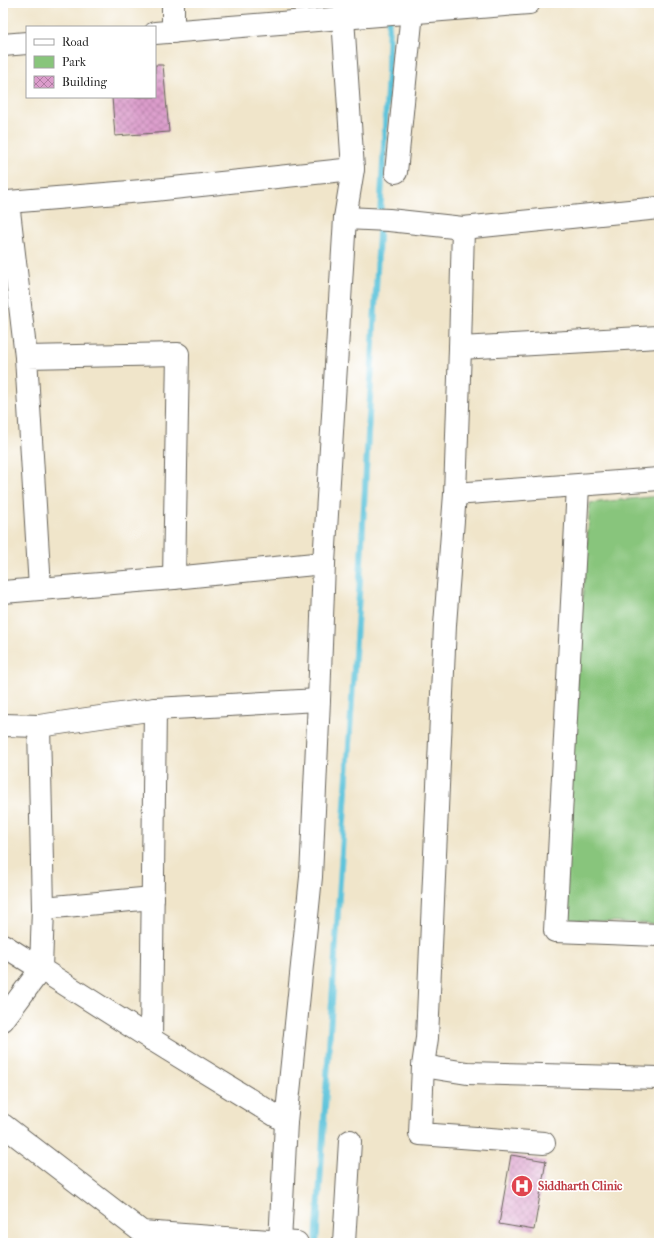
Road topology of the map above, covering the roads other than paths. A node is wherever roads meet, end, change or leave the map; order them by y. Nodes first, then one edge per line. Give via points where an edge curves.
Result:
1 (173, 3) edge
2 (519, 3) edge
3 (410, 12) junction
4 (343, 18) junction
5 (164, 32) edge
6 (26, 43) edge
7 (3, 45) edge
8 (353, 169) junction
9 (396, 172) dead end
10 (6, 202) edge
11 (659, 208) edge
12 (351, 218) junction
13 (463, 228) junction
14 (659, 337) edge
15 (460, 348) junction
16 (26, 357) junction
17 (659, 479) edge
18 (578, 486) junction
19 (455, 494) junction
20 (324, 563) junction
21 (174, 578) junction
22 (40, 588) junction
23 (3, 592) edge
24 (319, 700) junction
25 (155, 709) junction
26 (3, 725) edge
27 (39, 726) junction
28 (153, 898) junction
29 (43, 908) junction
30 (659, 935) edge
31 (3, 945) edge
32 (41, 970) junction
33 (3, 1020) edge
34 (151, 1040) junction
35 (423, 1066) junction
36 (659, 1078) edge
37 (286, 1122) junction
38 (3, 1125) edge
39 (350, 1141) dead end
40 (544, 1143) dead end
41 (286, 1243) edge
42 (344, 1243) edge

1 - 5 street
2 - 3 street
3 - 4 street
3 - 9 street
4 - 5 street
4 - 8 street
6 - 7 street
8 - 10 street via 154,190
8 - 12 street
10 - 16 street
11 - 13 street
12 - 13 street
12 - 20 street
13 - 15 street
14 - 15 street
15 - 19 street
16 - 21 street via 178,354
16 - 22 street
17 - 18 street
18 - 19 street
18 - 30 street via 555,931
19 - 35 street via 445,625 427,1038
20 - 21 street
20 - 24 street
21 - 22 street
22 - 23 street
24 - 25 street
24 - 37 street via 310,877
25 - 27 street
25 - 28 street
26 - 27 street
27 - 29 street
28 - 29 street
28 - 34 street
29 - 32 street
31 - 32 street
32 - 33 street
32 - 34 street
34 - 37 street
35 - 36 street via 467,1073
35 - 40 street via 420,1134
37 - 41 street
38 - 41 street via 142,1232
39 - 42 street

